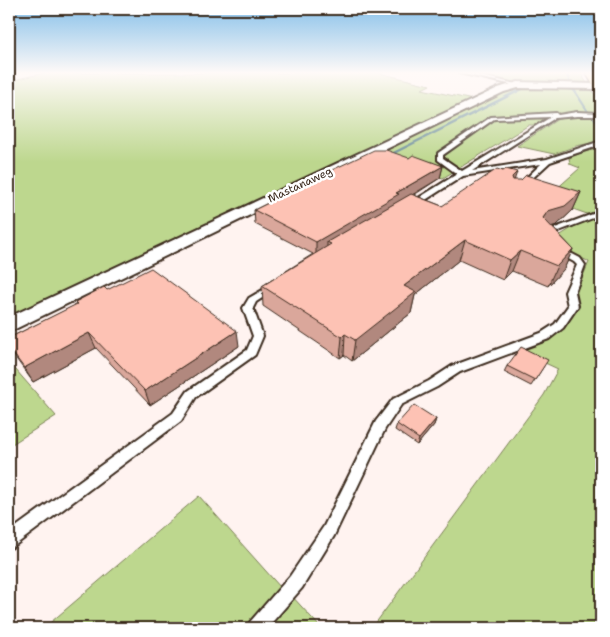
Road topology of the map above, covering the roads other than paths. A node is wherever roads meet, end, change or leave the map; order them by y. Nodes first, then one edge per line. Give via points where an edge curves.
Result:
1 (474, 103) edge
2 (559, 115) junction
3 (601, 115) edge
4 (601, 143) edge
5 (548, 161) junction
6 (462, 174) junction
7 (517, 190) edge
8 (401, 211) edge
9 (601, 213) edge
10 (285, 280) edge
11 (9, 325) edge
12 (9, 542) edge
13 (256, 628) edge

1 - 11 street, Mastanaweg
2 - 3 lane
2 - 6 lane
2 - 6 lane via 493,118 440,154 440,159
4 - 5 lane
5 - 6 lane
5 - 7 lane
6 - 8 lane
9 - 13 lane via 541,237 543,242 571,256 581,265 570,292 574,306 559,326 545,336 456,369 397,402 380,425 329,531 296,582
10 - 12 lane via 252,300 248,308 258,336 251,352 192,394 177,418

